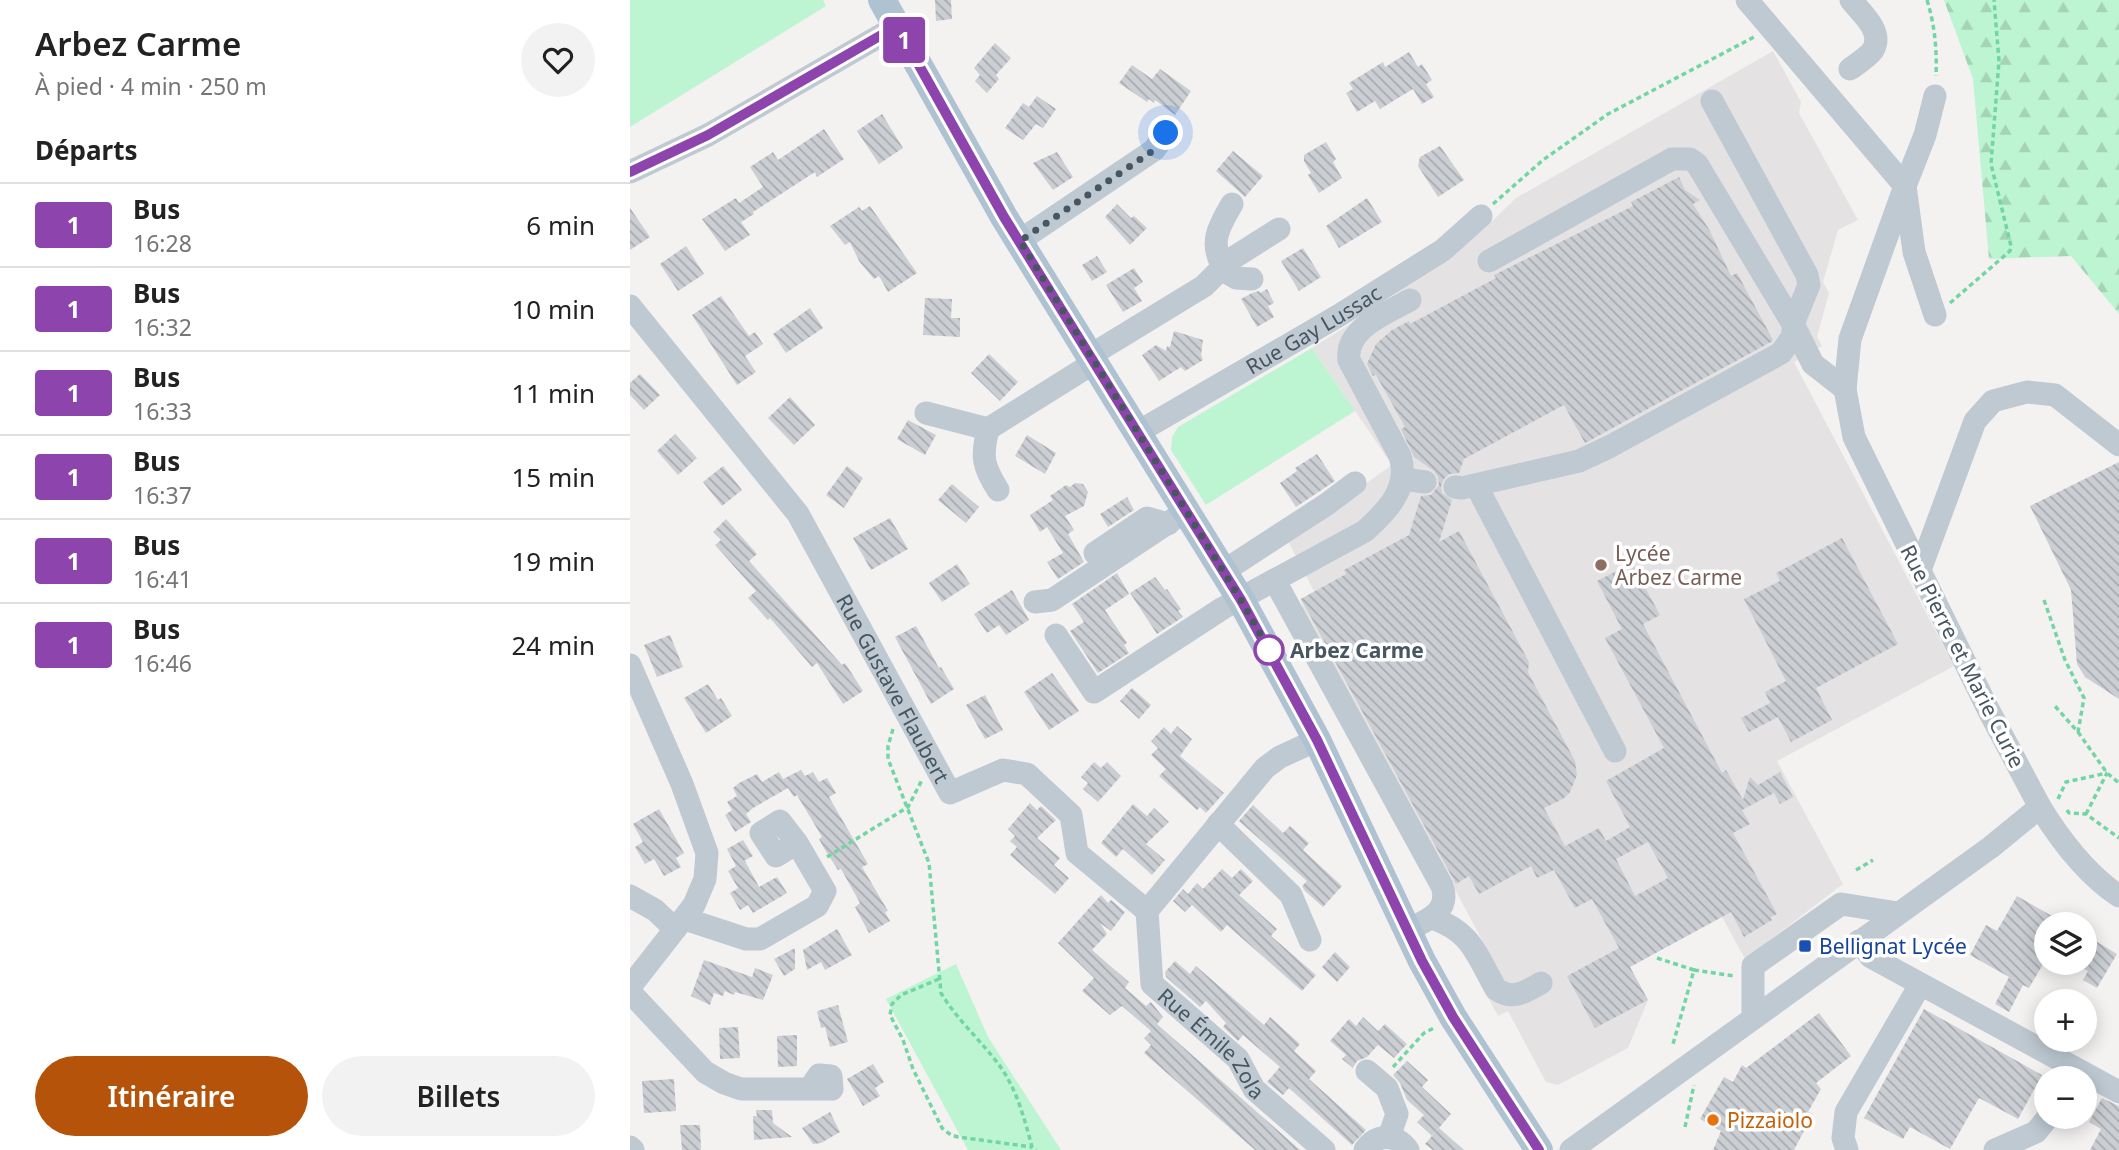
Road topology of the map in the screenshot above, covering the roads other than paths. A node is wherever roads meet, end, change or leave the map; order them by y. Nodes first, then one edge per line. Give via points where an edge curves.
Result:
1 (882, 0) edge
2 (1747, 0) edge
3 (1851, 0) edge
4 (897, 26) junction
5 (1850, 69) dead end
6 (1935, 96) road end
7 (1712, 101) dead end
8 (1166, 133) dead end
9 (630, 172) edge
10 (1905, 186) junction
11 (1233, 204) dead end
12 (1481, 216) road end
13 (1279, 229) dead end
14 (1020, 241) junction
15 (1489, 261) dead end
16 (1221, 264) junction
17 (1252, 279) dead end
18 (1410, 300) dead end
19 (630, 306) edge
20 (1935, 315) road end
21 (1793, 324) junction
22 (1093, 359) junction
23 (1845, 389) junction
24 (926, 414) dead end
25 (988, 429) junction
26 (1138, 432) junction
27 (2119, 445) edge
28 (1355, 483) dead end
29 (998, 490) dead end
30 (1177, 518) junction
31 (1095, 553) dead end
32 (1920, 570) junction
33 (1224, 571) junction
34 (1275, 581) junction
35 (1241, 600) junction
36 (1035, 602) dead end
37 (1056, 635) dead end
38 (630, 665) edge
39 (1317, 740) junction
40 (1615, 751) dead end
41 (2040, 807) junction
42 (1217, 824) junction
43 (797, 843) dead end
44 (2119, 896) edge
45 (630, 897) edge
46 (1147, 911) junction
47 (1898, 913) junction
48 (680, 924) junction
49 (1419, 924) junction
50 (1310, 940) dead end
51 (1859, 942) junction
52 (1541, 983) dead end
53 (1920, 985) junction
54 (630, 989) edge
55 (1753, 1017) junction
56 (2059, 1066) edge
57 (1373, 1076) road end
58 (2097, 1083) edge
59 (810, 1088) dead end
60 (2119, 1092) edge
61 (2038, 1129) edge
62 (1399, 1144) edge
63 (1324, 1150) edge
64 (1365, 1150) edge
65 (1539, 1150) edge
66 (1571, 1150) edge
67 (1847, 1150) edge
68 (1995, 1150) edge

1 - 4 main road
2 - 10 street
3 - 5 street via 1872,26 1876,39 1872,51
4 - 9 street via 708,135
4 - 14 main road
6 - 10 street, Rue Pierre et Marie Curie
7 - 21 street via 1807,275 1809,285
8 - 14 street via 1154,150
10 - 20 street via 1914,252
10 - 23 street, Rue Pierre et Marie Curie via 1850,339
11 - 16 street via 1217,232
12 - 26 street, Rue Gay Lussac via 1443,250
13 - 16 street
14 - 22 main road
15 - 21 street via 1672,159 1690,159
16 - 17 street via 1236,278
16 - 22 street via 1204,286
18 - 34 street via 1359,331 1348,352 1403,467 1414,480 1401,488 1365,531
19 - 46 street, Rue Gustave Flaubert via 798,514 950,793 1003,770 1027,774 1071,815 1077,853
21 - 23 street via 1813,365
21 - 40 street via 1793,336 1781,353 1609,447 1569,464 1466,486
22 - 25 street
22 - 26 main road
23 - 32 street, Rue Pierre et Marie Curie via 1854,437
24 - 25 street
25 - 29 street via 984,463
26 - 30 main road
27 - 32 street via 2055,395 2027,392 1993,401 1975,421
28 - 33 street
30 - 31 street via 1147,518
30 - 33 main road
30 - 36 street via 1052,600
32 - 41 street, Rue Pierre et Marie Curie
33 - 35 main road
34 - 35 street
34 - 49 street via 1442,886 1443,904 1437,915
35 - 37 street via 1094,692
35 - 39 main road
38 - 48 street via 707,853 705,879
39 - 42 street via 1265,768
39 - 49 main road
41 - 44 street, Rue Pierre et Marie Curie via 2080,862
41 - 47 street
42 - 46 street
42 - 50 street via 1291,895
43 - 48 street via 825,891 817,906 760,939
45 - 48 street
46 - 63 street, Rue Émile Zola via 1152,984 1238,1059 1254,1089
47 - 51 street
47 - 55 street via 1860,908 1753,978
48 - 54 street
49 - 52 street via 1451,926 1467,938 1501,992 1517,996
49 - 65 main road via 1453,1017
51 - 53 street via 1871,957
51 - 55 street
53 - 56 street
53 - 67 street via 1846,1112 1843,1138
54 - 59 street via 705,1072 724,1083 740,1089
55 - 66 street
57 - 62 street via 1387,1088 1397,1114
58 - 60 street
61 - 68 street
62 - 64 street via 1375,1140

